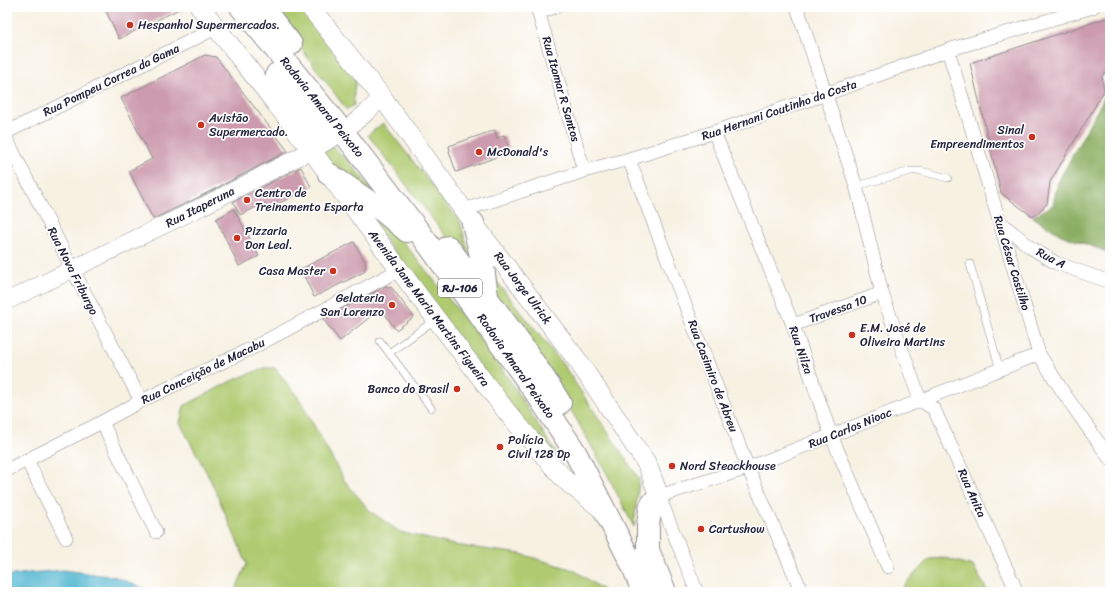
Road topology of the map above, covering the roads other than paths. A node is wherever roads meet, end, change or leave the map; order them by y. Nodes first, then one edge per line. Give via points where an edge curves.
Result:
1 (200, 7) edge
2 (231, 7) edge
3 (241, 7) edge
4 (262, 7) edge
5 (310, 7) edge
6 (555, 7) edge
7 (797, 7) edge
8 (1093, 7) edge
9 (538, 10) edge
10 (216, 28) junction
11 (948, 50) junction
12 (826, 94) junction
13 (382, 97) junction
14 (349, 128) junction
15 (7, 132) edge
16 (714, 132) junction
17 (7, 140) edge
18 (312, 150) junction
19 (630, 159) junction
20 (584, 171) junction
21 (329, 174) junction
22 (948, 178) dead end
23 (856, 186) junction
24 (468, 216) junction
25 (1000, 221) junction
26 (970, 264) dead end
27 (446, 268) junction
28 (72, 270) junction
29 (399, 270) junction
30 (1110, 282) edge
31 (882, 293) junction
32 (487, 297) junction
33 (7, 301) edge
34 (436, 319) junction
35 (793, 326) junction
36 (380, 341) dead end
37 (389, 353) junction
38 (1039, 354) junction
39 (1000, 370) junction
40 (920, 400) junction
41 (141, 401) junction
42 (431, 408) dead end
43 (102, 422) junction
44 (831, 435) junction
45 (575, 452) junction
46 (1110, 459) edge
47 (27, 460) junction
48 (748, 468) junction
49 (7, 470) edge
50 (559, 473) junction
51 (659, 496) junction
52 (604, 511) junction
53 (156, 532) dead end
54 (66, 538) dead end
55 (888, 567) dead end
56 (643, 592) edge
57 (657, 592) edge
58 (664, 592) edge
59 (697, 592) edge
60 (802, 592) edge
61 (1016, 592) edge

1 - 10 main road, Avenida Jane Maria Martins Figueira
2 - 14 highway via 251,38 321,130
3 - 14 highway, Rodovia Amaral Peixoto / RJ-106
4 - 14 highway, Rodovia Amaral Peixoto / RJ-106
5 - 13 main road, Rua Jorge Ulrick
6 - 9 street
7 - 12 street
8 - 11 street, Rua Hernani Coutinho da Costa
9 - 20 street, Rua Itamar R Santos
10 - 15 street, Rua Pompeu Correa da Gama
10 - 18 main road, Avenida Jane Maria Martins Figueira
11 - 12 street, Rua Hernani Coutinho da Costa
11 - 25 street, Rua César Castilho
12 - 16 street, Rua Hernani Coutinho da Costa
12 - 23 street
13 - 14 street, Rua Itaperuna
13 - 24 main road, Rua Jorge Ulrick
14 - 18 street, Rua Itaperuna
14 - 27 highway, Rodovia Amaral Peixoto / RJ-106
14 - 32 highway, Rodovia Amaral Peixoto / RJ-106
16 - 19 street, Rua Hernani Coutinho da Costa
16 - 35 street, Rua Nilza
17 - 28 street, Rua Nova Friburgo
18 - 21 main road, Avenida Jane Maria Martins Figueira
18 - 28 street, Rua Itaperuna via 201,208
19 - 20 street, Rua Hernani Coutinho da Costa
19 - 48 street, Rua Casimiro de Abreu
20 - 24 street, Rua Hernani Coutinho da Costa
21 - 27 highway via 384,212
21 - 29 main road, Avenida Jane Maria Martins Figueira
22 - 23 lane via 912,171
23 - 31 street
24 - 32 highway via 482,260
24 - 51 main road, Rua Jorge Ulrick via 582,367 647,464
25 - 30 street, Rua A via 1030,247 1056,262
25 - 38 street, Rua César Castilho
26 - 39 lane
27 - 45 highway, Rodovia Amaral Peixoto / RJ-106 via 539,397
28 - 33 street, Rua Itaperuna
28 - 41 street, Rua Nova Friburgo
29 - 34 main road, Avenida Jane Maria Martins Figueira
29 - 41 street, Rua Conceição de Macabu via 252,348
31 - 35 street, Travessa 10
31 - 40 street
32 - 57 highway, Rodovia Amaral Peixoto / RJ-106 via 538,368 585,443 640,551
34 - 37 lane
34 - 50 main road, Avenida Jane Maria Martins Figueira via 507,412
35 - 44 street, Rua Nilza
36 - 37 lane
37 - 42 lane
38 - 39 street, Rua Carlos Nioac
38 - 46 street, Rua César Castilho
39 - 40 street, Rua Carlos Nioac
40 - 44 street, Rua Carlos Nioac
40 - 61 street, Rua Anita via 934,409
41 - 43 street, Rua Conceição de Macabu
43 - 47 street, Rua Conceição de Macabu
43 - 53 street
44 - 48 street, Rua Carlos Nioac
44 - 55 street, Rua Nilza
45 - 50 main road
45 - 52 highway, Rodovia Amaral Peixoto / RJ-106
47 - 49 street, Rua Conceição de Macabu
47 - 54 street
48 - 51 street, Rua Carlos Nioac
48 - 60 street, Rua Casimiro de Abreu
50 - 52 main road, Avenida Jane Maria Martins Figueira
51 - 58 highway via 650,509 648,550
51 - 59 street, Rua Jorge Ulrick
52 - 56 highway, Rodovia Amaral Peixoto / RJ-106 via 633,566

